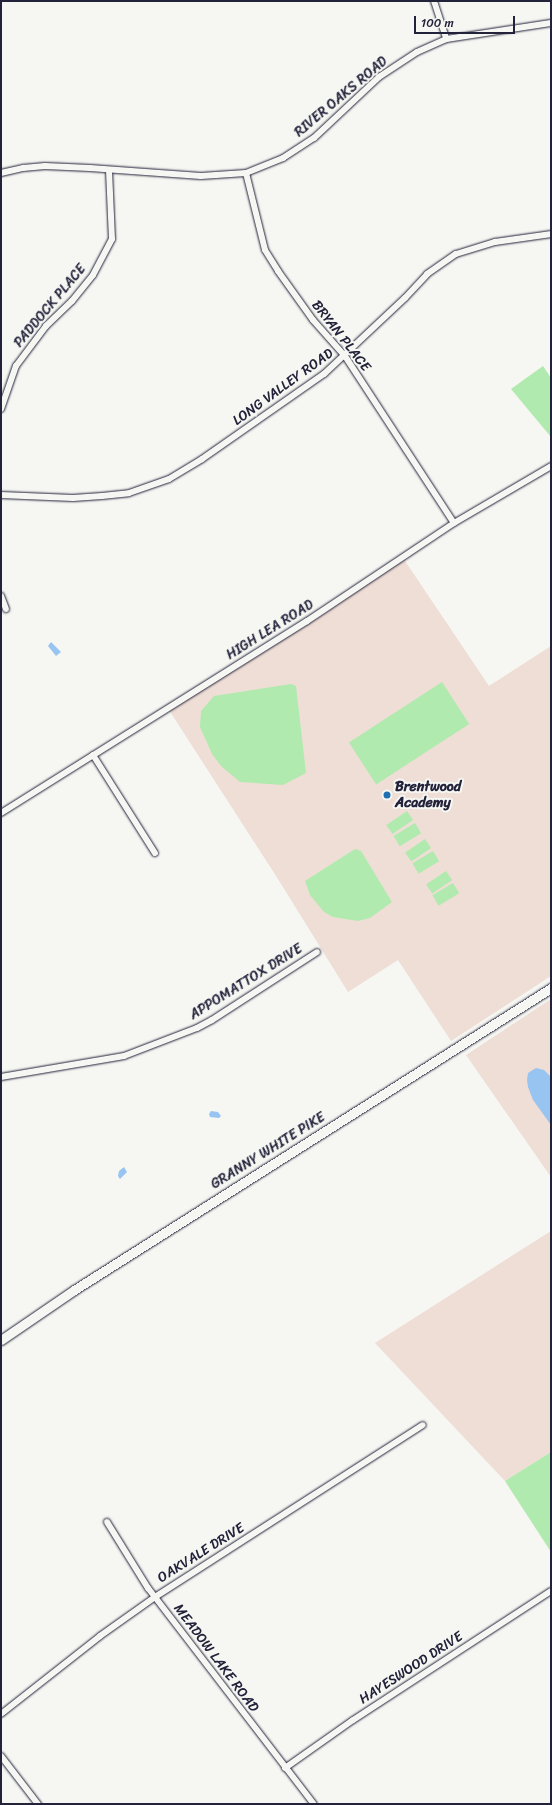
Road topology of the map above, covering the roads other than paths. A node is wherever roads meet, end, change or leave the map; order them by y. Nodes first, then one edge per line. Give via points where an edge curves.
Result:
1 (434, 1) edge
2 (551, 23) edge
3 (446, 39) junction
4 (109, 170) junction
5 (1, 173) edge
6 (246, 173) junction
7 (551, 234) edge
8 (345, 356) junction
9 (1, 409) edge
10 (551, 466) edge
11 (1, 495) edge
12 (454, 523) junction
13 (1, 596) edge
14 (6, 609) dead end
15 (93, 755) junction
16 (1, 812) edge
17 (155, 854) dead end
18 (317, 952) dead end
19 (551, 988) edge
20 (1, 1077) edge
21 (1, 1340) edge
22 (423, 1425) dead end
23 (107, 1522) dead end
24 (551, 1591) edge
25 (155, 1597) junction
26 (1, 1714) edge
27 (1, 1756) edge
28 (285, 1768) junction
29 (38, 1804) edge
30 (314, 1804) edge

1 - 3 street
2 - 3 street, RIVER OAKS ROAD
3 - 6 street, RIVER OAKS ROAD via 416,52 379,77 314,138 283,158
4 - 5 street, RIVER OAKS ROAD via 44,166
4 - 6 street, RIVER OAKS ROAD via 201,176
4 - 9 street, PADDOCK PLACE via 112,239 93,275 72,301 46,326 16,366
6 - 8 street, BRYAN PLACE via 265,250 314,320
7 - 8 street, LONG VALLEY ROAD via 495,242 456,254 426,274
8 - 11 street, LONG VALLEY ROAD via 281,405 169,479 129,493 102,496 73,498
8 - 12 street, BRYAN PLACE
10 - 12 street, HIGH LEA ROAD
12 - 15 street, HIGH LEA ROAD via 307,622
13 - 14 street
15 - 16 street, HIGH LEA ROAD
15 - 17 street
18 - 20 street, APPOMATTOX DRIVE via 197,1028 124,1056
19 - 21 main road, GRANNY WHITE PIKE via 74,1290
22 - 25 street, OAKVALE DRIVE
23 - 25 street, MEADOW LAKE ROAD
24 - 28 street, HAYESWOOD DRIVE via 359,1716
25 - 26 street, OAKVALE DRIVE via 100,1636
25 - 28 street, MEADOW LAKE ROAD
27 - 29 street
28 - 30 street, MEADOW LAKE ROAD

